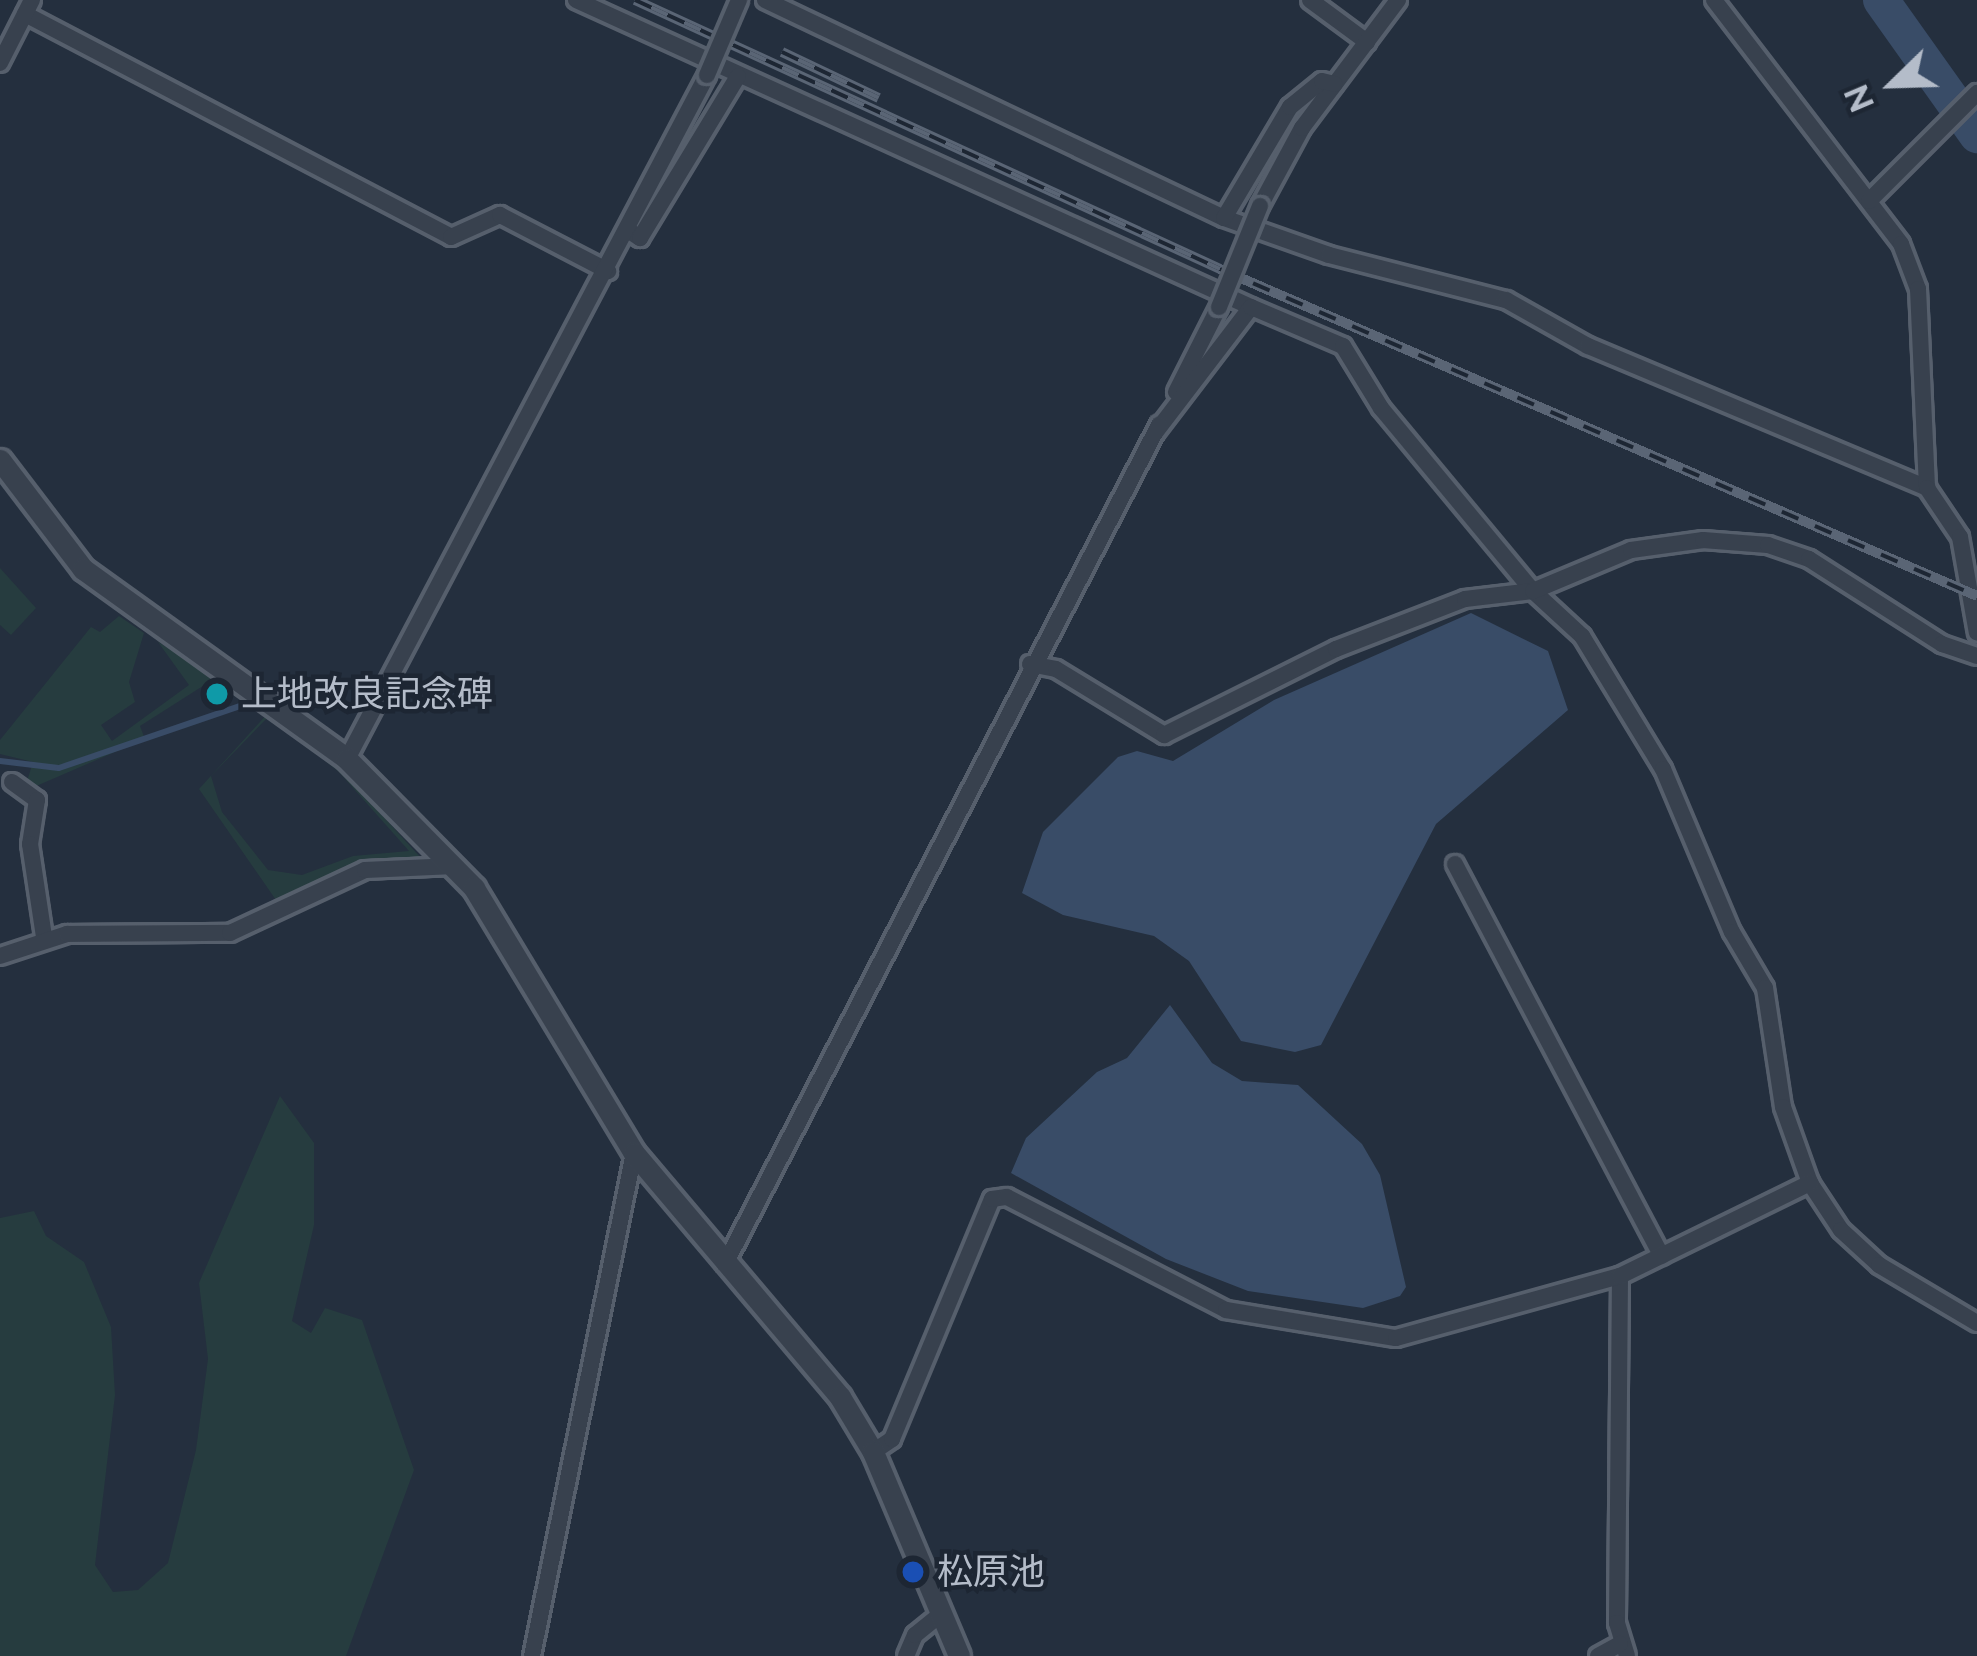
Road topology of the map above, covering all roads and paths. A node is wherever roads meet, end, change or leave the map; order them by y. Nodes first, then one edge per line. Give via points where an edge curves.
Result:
1 (576, 0) edge
2 (739, 0) edge
3 (766, 0) edge
4 (1310, 0) edge
5 (1398, 0) edge
6 (1714, 0) edge
7 (28, 7) edge
8 (1367, 42) junction
9 (0, 63) edge
10 (738, 76) junction
11 (1336, 84) junction
12 (1977, 93) edge
13 (1869, 201) junction
14 (1224, 218) junction
15 (631, 232) junction
16 (608, 271) junction
17 (1251, 307) junction
18 (1155, 433) junction
19 (0, 460) edge
20 (1927, 488) junction
21 (1533, 591) junction
22 (1977, 633) edge
23 (1977, 656) edge
24 (1030, 664) junction
25 (347, 760) junction
26 (12, 782) dead end
27 (1455, 864) dead end
28 (454, 866) junction
29 (44, 937) junction
30 (0, 956) edge
31 (634, 1153) junction
32 (1810, 1183) junction
33 (1662, 1256) junction
34 (725, 1264) junction
35 (1621, 1276) junction
36 (1977, 1323) edge
37 (873, 1452) junction
38 (941, 1614) junction
39 (1624, 1650) edge
40 (532, 1656) edge
41 (906, 1656) edge
42 (959, 1656) edge
43 (1598, 1656) edge

1 - 10 street
2 - 15 street, bridge
3 - 14 street
4 - 8 street
5 - 8 street
6 - 13 street
7 - 9 street
7 - 16 street via 451,237 500,215
8 - 11 street
10 - 15 street via 640,238
10 - 17 street
11 - 14 street via 1322,81 1290,107
11 - 18 street, bridge via 1260,206
12 - 13 street
13 - 20 street via 1901,244 1918,289
14 - 20 street via 1329,255 1506,300 1588,346
15 - 16 street
16 - 25 street
17 - 18 street
17 - 21 street via 1343,346 1381,408
18 - 24 street
19 - 25 street via 83,569
20 - 22 street via 1960,537
21 - 23 street via 1631,550 1703,540 1768,545 1809,559 1942,644
21 - 24 street via 1465,599 1336,649 1164,735 1056,669
21 - 32 street via 1582,636 1663,769 1732,932 1765,988 1783,1107
24 - 34 street
25 - 28 street
26 - 29 street via 37,800 30,844
27 - 33 street
28 - 29 street via 365,870 230,933
28 - 31 street
29 - 30 street
31 - 34 street
31 - 40 street
32 - 33 street
32 - 36 street via 1841,1230 1879,1265
33 - 35 street
34 - 37 street via 840,1396
35 - 37 street via 1396,1338 1364,1336 1226,1310 1007,1197 992,1199 892,1439
35 - 39 street via 1614,1412
37 - 38 street
38 - 41 street via 915,1635
38 - 42 street
39 - 43 street

